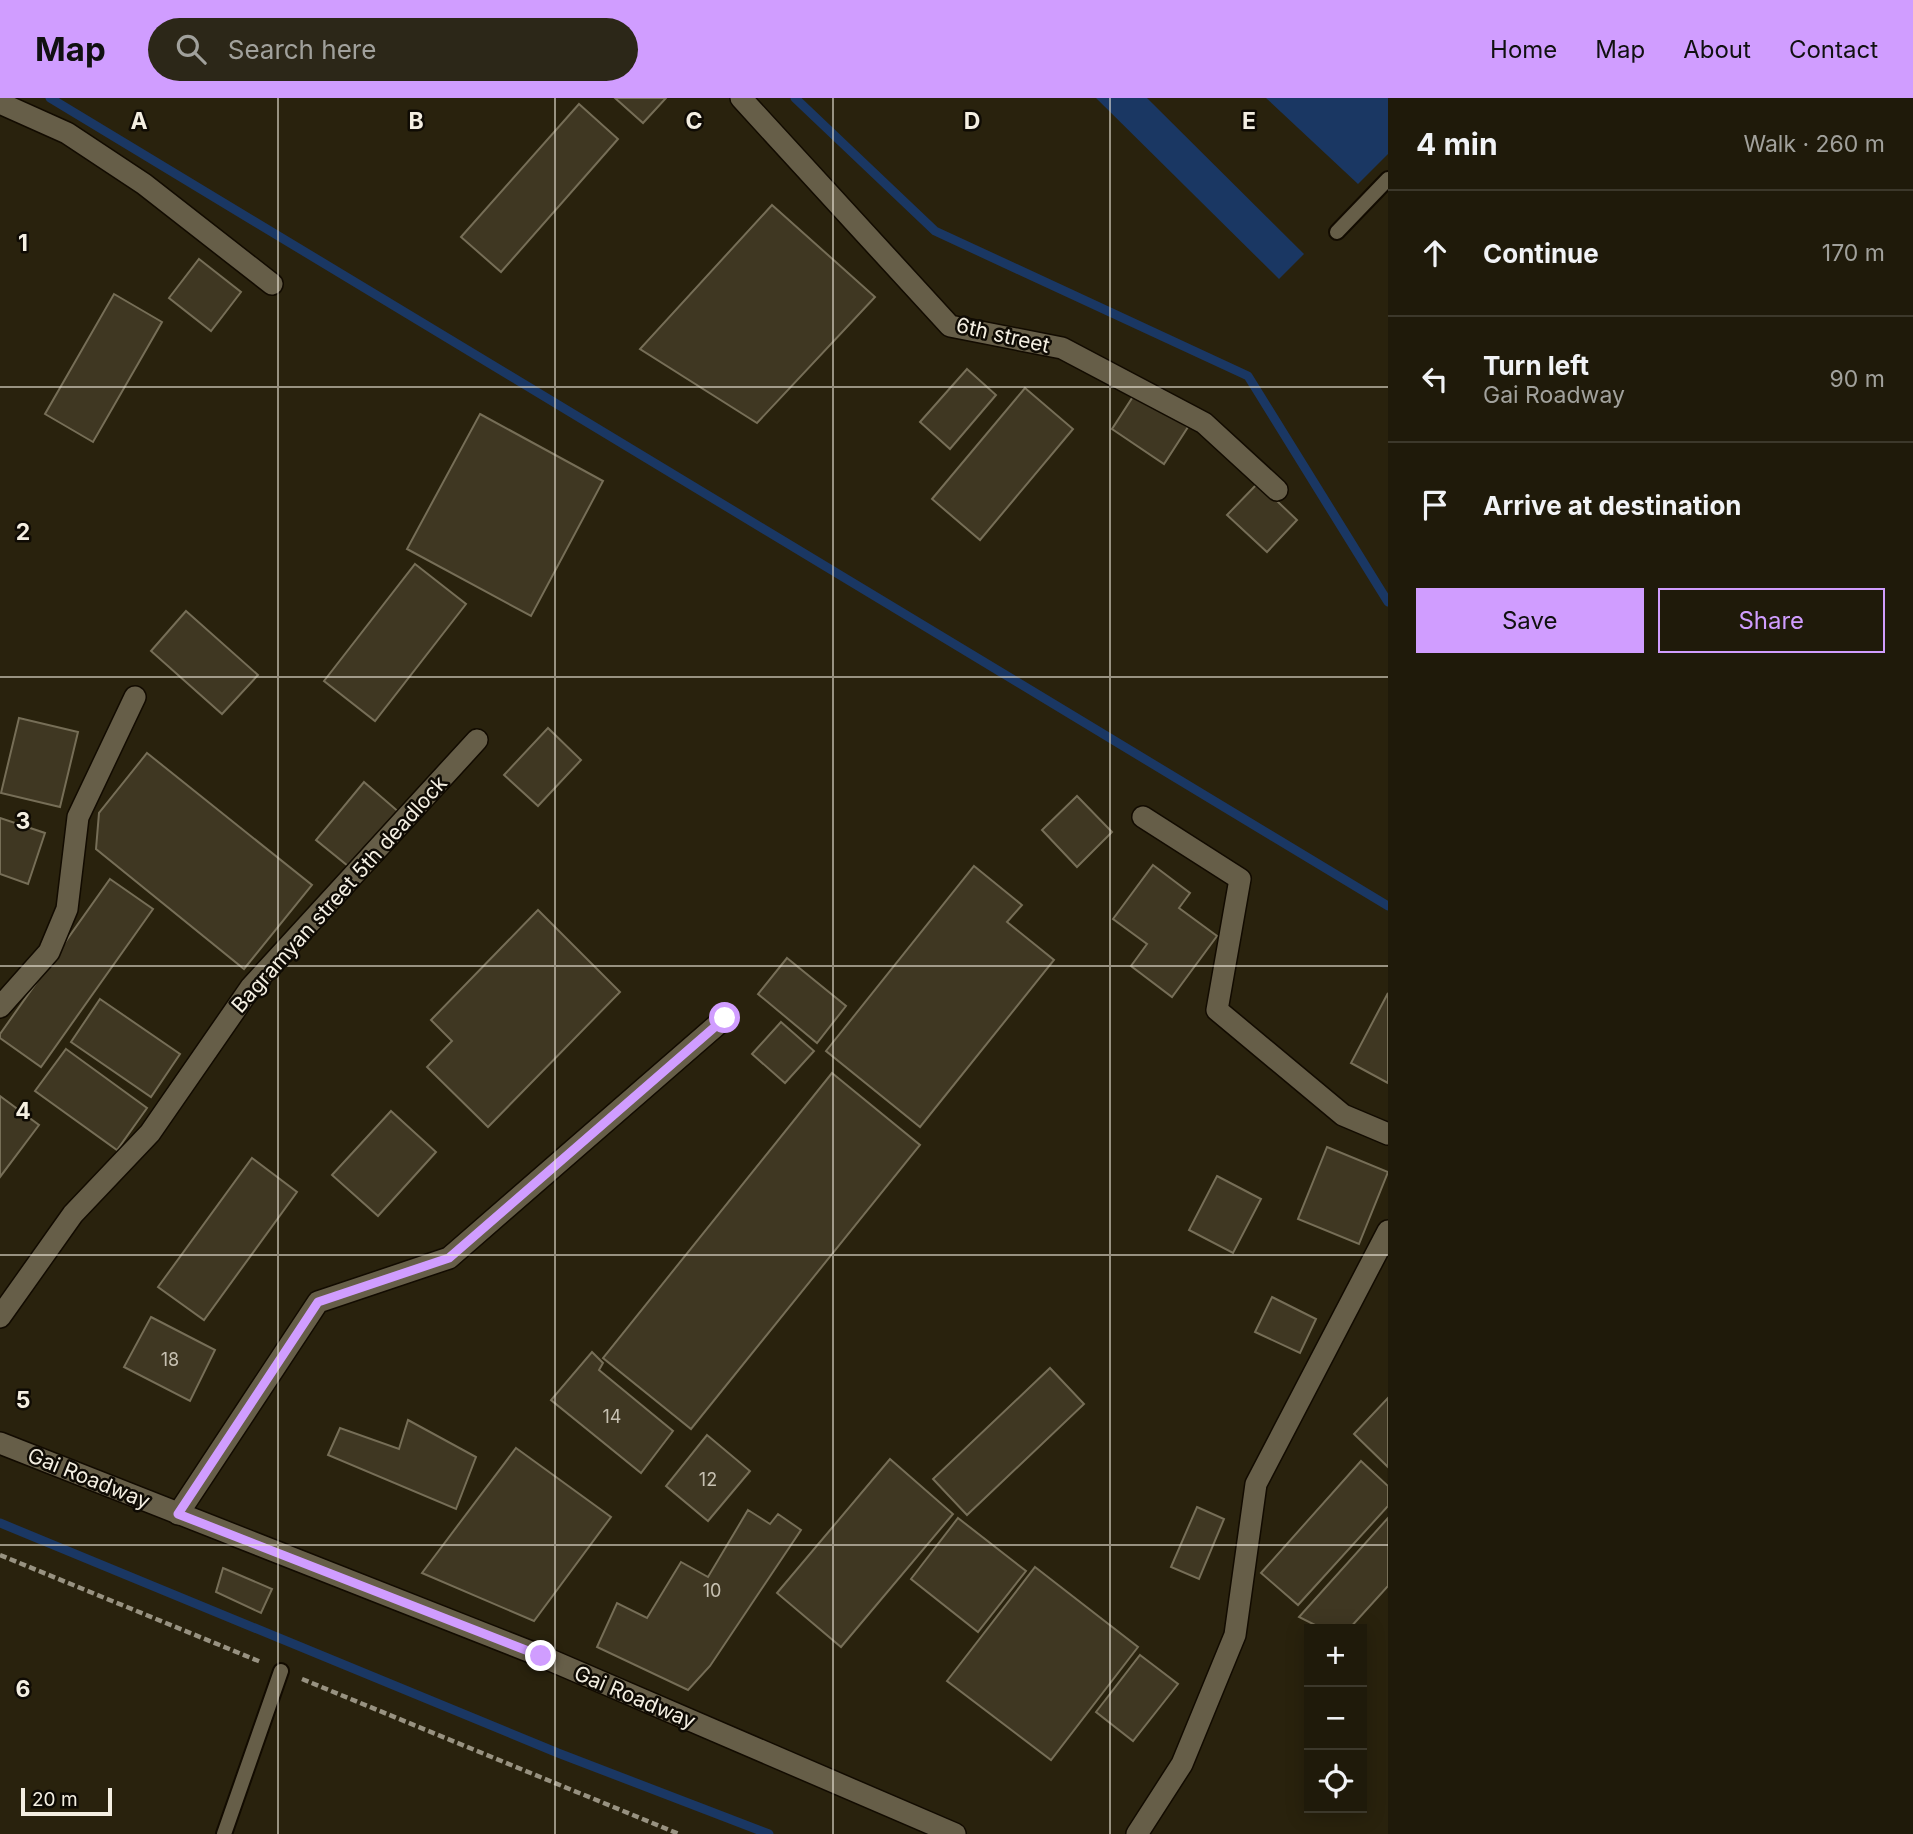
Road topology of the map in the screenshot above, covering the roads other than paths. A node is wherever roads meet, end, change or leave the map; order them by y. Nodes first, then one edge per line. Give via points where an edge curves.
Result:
1 (741, 98) edge
2 (0, 103) edge
3 (1388, 179) edge
4 (1337, 232) dead end
5 (272, 284) dead end
6 (1277, 490) dead end
7 (135, 697) dead end
8 (477, 740) dead end
9 (1143, 817) dead end
10 (0, 1007) edge
11 (725, 1018) dead end
12 (1388, 1134) edge
13 (1388, 1231) edge
14 (0, 1317) edge
15 (0, 1443) edge
16 (178, 1514) junction
17 (281, 1671) road end
18 (223, 1834) edge
19 (955, 1834) edge
20 (1137, 1834) edge

1 - 6 street, 6th street via 950,326 1062,348 1204,423
2 - 5 street via 67,133 144,184
3 - 4 lane
7 - 10 street via 78,817 67,909 49,952
8 - 14 street, Bagramyan street 5th deadlock via 251,987 150,1133 73,1214
9 - 12 street via 1240,879 1217,1010 1343,1115
11 - 16 street via 449,1258 318,1302
13 - 20 street via 1256,1484 1235,1635 1182,1764
15 - 16 street, Gai Roadway
16 - 19 street, Gai Roadway via 541,1656
17 - 18 lane

